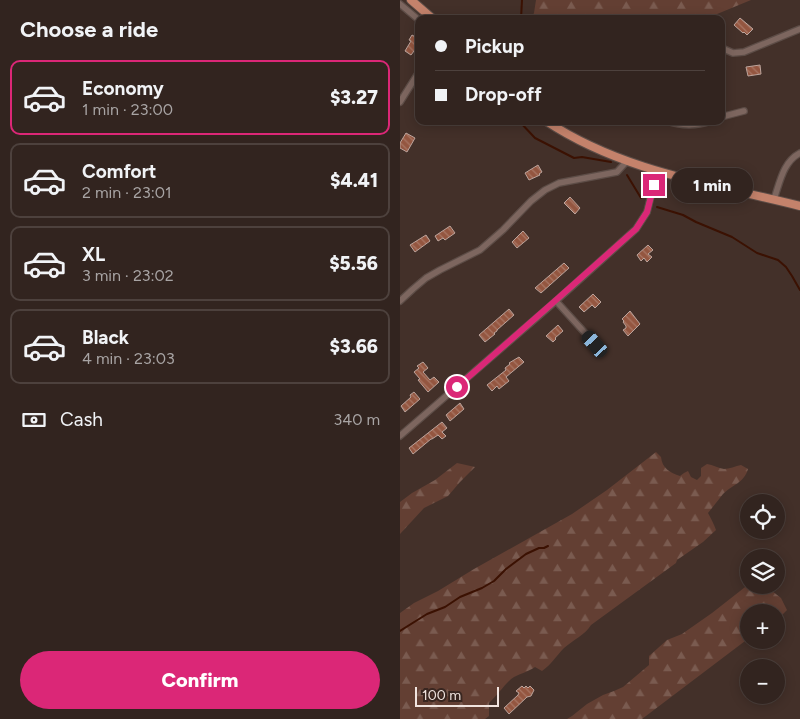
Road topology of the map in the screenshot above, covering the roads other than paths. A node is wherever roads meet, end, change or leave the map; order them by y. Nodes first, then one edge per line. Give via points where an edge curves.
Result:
1 (411, 0) edge
2 (400, 4) edge
3 (429, 15) edge
4 (415, 17) edge
5 (800, 29) edge
6 (725, 49) edge
7 (415, 78) edge
8 (400, 102) edge
9 (744, 111) dead end
10 (725, 117) edge
11 (553, 125) edge
12 (682, 125) edge
13 (700, 125) edge
14 (800, 153) edge
15 (627, 161) junction
16 (657, 171) junction
17 (774, 199) junction
18 (800, 206) edge
19 (556, 300) junction
20 (400, 302) edge
21 (600, 347) dead end
22 (400, 436) edge

1 - 3 main road
2 - 4 street
5 - 6 street via 744,52
7 - 8 street
9 - 10 street
11 - 15 main road via 592,147
12 - 13 street
14 - 17 street via 784,168
15 - 16 main road
15 - 20 street via 616,172 559,183 545,190 480,250 426,278
16 - 17 main road
16 - 19 street via 647,212 636,229
17 - 18 main road
19 - 21 street
19 - 22 street

